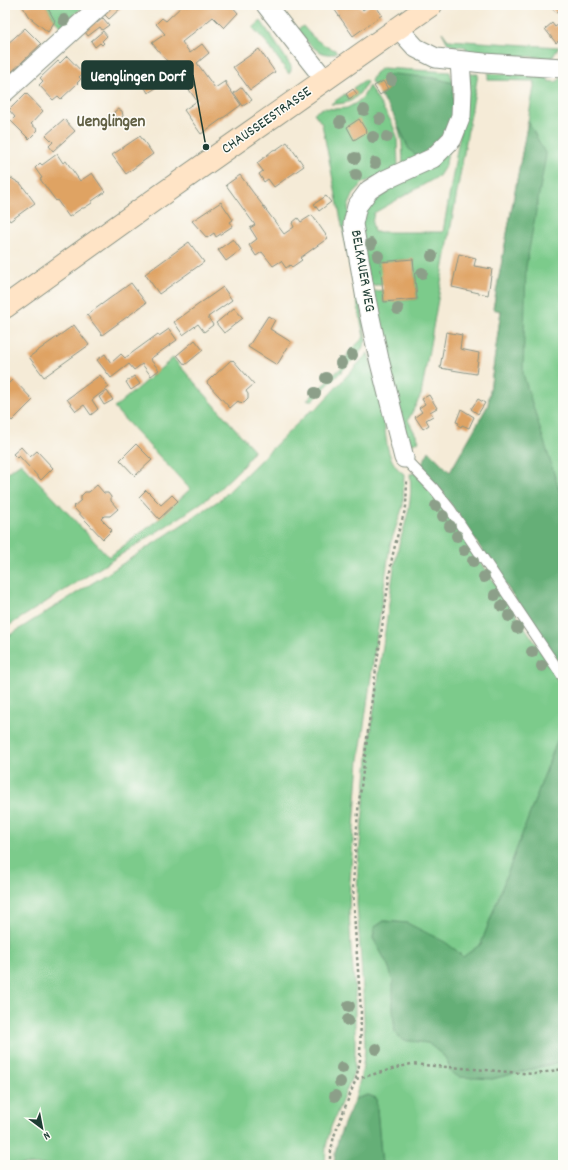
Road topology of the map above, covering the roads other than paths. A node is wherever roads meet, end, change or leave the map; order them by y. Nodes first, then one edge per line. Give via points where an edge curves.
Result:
1 (101, 5) edge
2 (266, 5) edge
3 (431, 5) edge
4 (398, 28) junction
5 (460, 61) junction
6 (563, 68) edge
7 (324, 80) junction
8 (5, 92) edge
9 (5, 307) edge
10 (404, 458) joint
11 (563, 678) edge

1 - 8 street
2 - 7 street
3 - 4 main road, CHAUSSEESTRASSE
4 - 5 street via 416,48 436,58
4 - 7 main road, CHAUSSEESTRASSE
5 - 6 street
5 - 10 street, BELKAUER WEG via 461,116 452,139 433,158 370,190 357,206 353,224 375,344
7 - 9 main road, CHAUSSEESTRASSE
10 - 11 lane via 450,509

